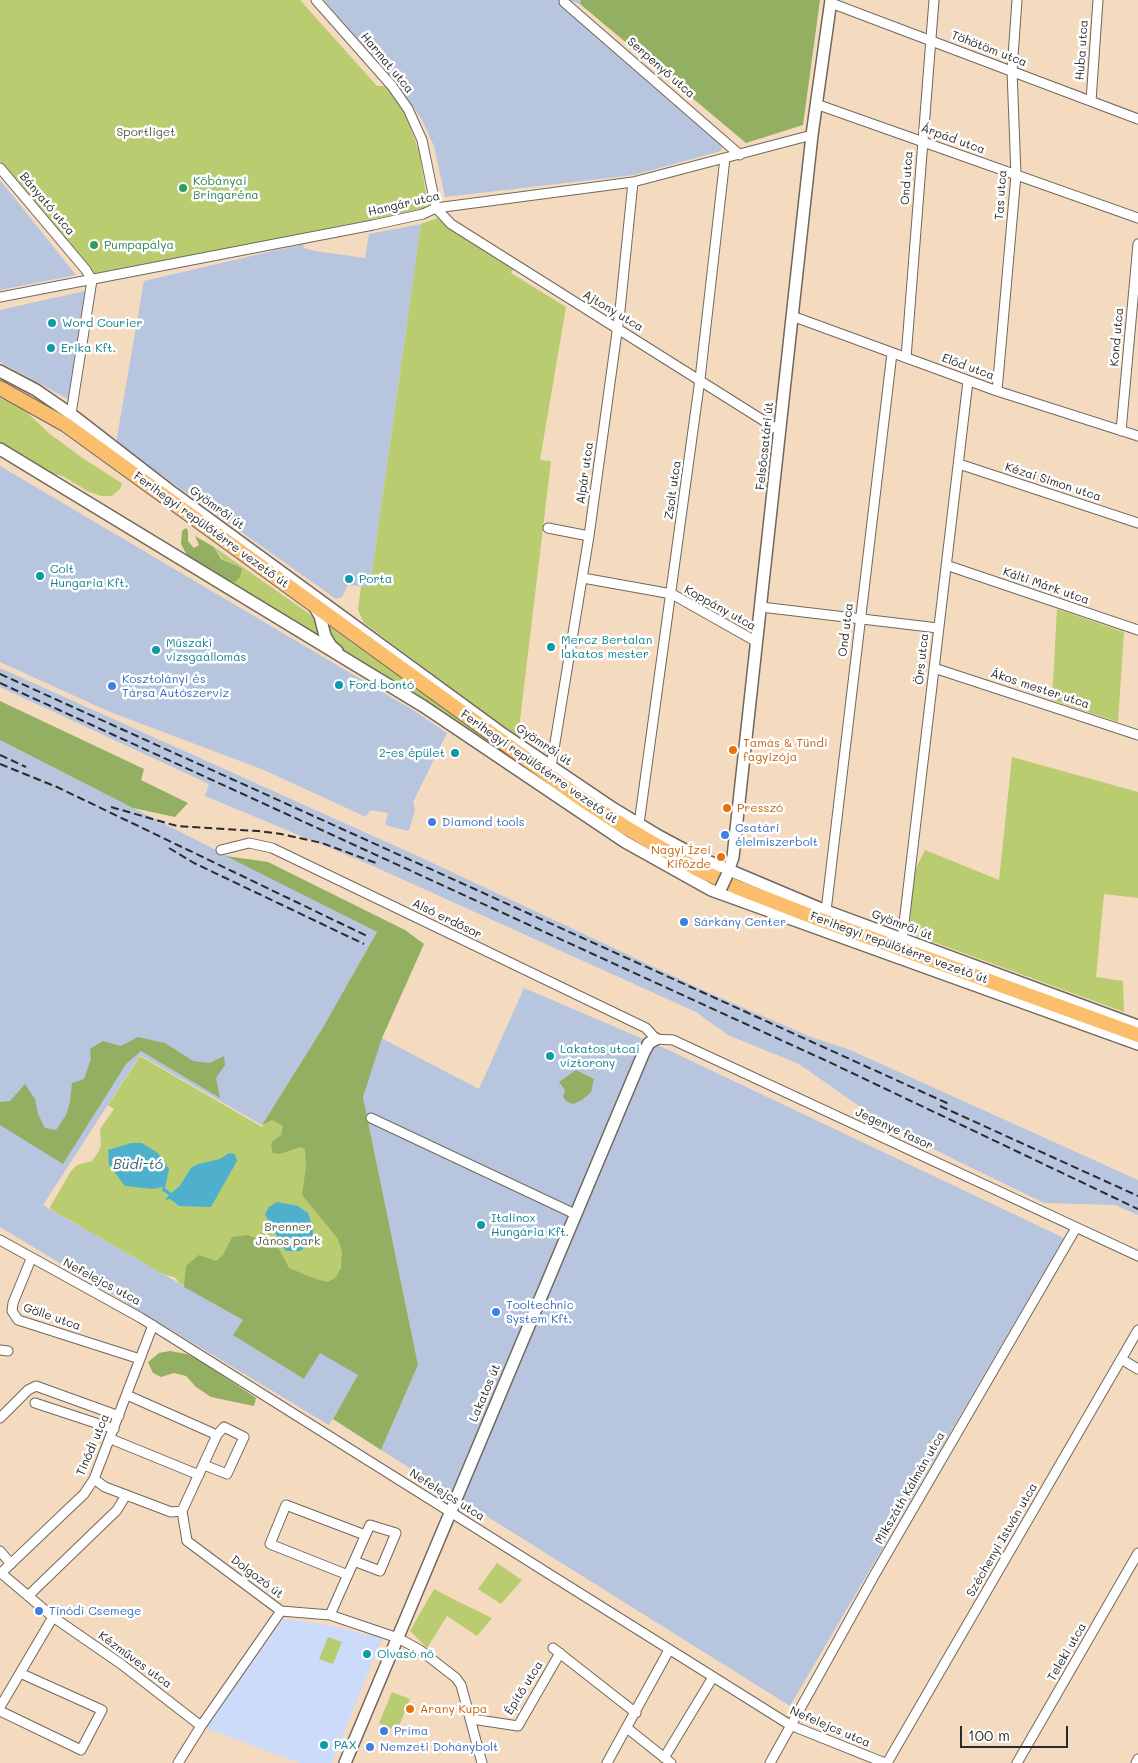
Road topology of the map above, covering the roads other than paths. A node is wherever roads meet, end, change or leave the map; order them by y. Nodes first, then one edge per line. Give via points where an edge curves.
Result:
1 (316, 0) edge
2 (934, 0) edge
3 (1017, 0) edge
4 (1098, 0) edge
5 (564, 2) dead end
6 (831, 2) edge
7 (930, 40) junction
8 (1012, 71) junction
9 (1091, 101) junction
10 (816, 104) junction
11 (1138, 119) edge
12 (812, 134) junction
13 (922, 142) junction
14 (740, 155) junction
15 (725, 158) junction
16 (0, 168) edge
17 (1016, 175) junction
18 (633, 182) junction
19 (436, 208) junction
20 (1138, 218) edge
21 (1138, 244) edge
22 (92, 280) junction
23 (0, 297) edge
24 (792, 316) junction
25 (617, 328) junction
26 (892, 353) junction
27 (906, 358) junction
28 (0, 370) edge
29 (700, 379) junction
30 (968, 381) junction
31 (0, 388) edge
32 (997, 391) junction
33 (71, 414) junction
34 (780, 431) junction
35 (1121, 431) junction
36 (1138, 436) edge
37 (0, 449) edge
38 (960, 464) junction
39 (1138, 523) edge
40 (548, 528) dead end
41 (589, 536) junction
42 (946, 565) junction
43 (583, 578) junction
44 (672, 594) junction
45 (312, 602) junction
46 (761, 607) junction
47 (860, 617) junction
48 (938, 628) junction
49 (1138, 630) edge
50 (757, 642) junction
51 (351, 662) junction
52 (934, 668) junction
53 (1138, 735) edge
54 (551, 767) junction
55 (639, 824) junction
56 (221, 850) dead end
57 (728, 872) junction
58 (720, 891) junction
59 (826, 911) junction
60 (902, 940) junction
61 (1138, 1026) edge
62 (1138, 1035) edge
63 (656, 1039) junction
64 (1138, 1044) edge
65 (371, 1118) dead end
66 (576, 1214) junction
67 (1076, 1228) junction
68 (1, 1243) edge
69 (1138, 1256) edge
70 (30, 1259) junction
71 (153, 1325) junction
72 (1138, 1330) edge
73 (140, 1359) junction
74 (1121, 1359) junction
75 (1138, 1369) edge
76 (127, 1395) junction
77 (35, 1403) dead end
78 (119, 1416) junction
79 (0, 1418) edge
80 (114, 1429) junction
81 (217, 1435) junction
82 (111, 1439) junction
83 (204, 1465) junction
84 (199, 1475) junction
85 (94, 1479) junction
86 (126, 1495) junction
87 (182, 1511) junction
88 (451, 1512) junction
89 (365, 1535) junction
90 (0, 1551) edge
91 (1138, 1553) edge
92 (354, 1561) junction
93 (11, 1564) junction
94 (1, 1574) edge
95 (348, 1574) junction
96 (28, 1596) junction
97 (281, 1611) junction
98 (330, 1615) junction
99 (53, 1617) junction
100 (398, 1638) junction
101 (669, 1650) junction
102 (20, 1673) junction
103 (713, 1678) junction
104 (0, 1709) edge
105 (636, 1713) junction
106 (472, 1719) junction
107 (790, 1725) junction
108 (201, 1726) junction
109 (627, 1728) junction
110 (1138, 1759) edge
111 (668, 1760) edge
112 (178, 1763) edge
113 (345, 1763) edge
114 (482, 1763) edge
115 (607, 1763) edge
116 (770, 1763) edge
117 (886, 1763) edge
118 (1017, 1763) edge
119 (1136, 1763) edge

1 - 19 street, Harmat utca via 392,86 408,109 422,140
2 - 7 street, Ond utca
3 - 8 street, Tas utca
4 - 9 street, Huba utca
5 - 14 street, Serpenyő utca
6 - 7 street, Töhötöm utca
6 - 10 street, Felsőcsatári út
7 - 8 street, Töhötöm utca
7 - 13 street, Ond utca
8 - 9 street, Töhötöm utca
8 - 17 street, Tas utca
9 - 11 street, Töhötöm utca
10 - 12 street, Felsőcsatári út
10 - 13 street, Árpád utca
12 - 14 street, Hangár utca
12 - 24 street, Felsőcsatári út
13 - 17 street, Árpád utca
13 - 27 street, Ond utca
14 - 15 street, Hangár utca
15 - 18 street, Hangár utca
15 - 29 street, Zsolt utca
16 - 22 street, Bányató utca
17 - 20 street, Árpád utca
17 - 32 street, Tas utca
18 - 19 street, Hangár utca
18 - 25 street, Alpár utca
19 - 22 street, Hangár utca via 368,226
19 - 25 street, Ajtony utca via 450,224
21 - 35 street, Kond utca
22 - 23 street, Hangár utca
22 - 33 street
24 - 26 street, Előd utca
24 - 34 street, Felsőcsatári út
25 - 29 street, Ajtony utca
25 - 41 street, Alpár utca
26 - 27 street, Előd utca
26 - 47 street, Ond utca
27 - 30 street, Előd utca
28 - 33 street, Gyömrői út
29 - 34 street, Ajtony utca
29 - 44 street, Zsolt utca
30 - 32 street, Előd utca
30 - 38 street, Örs utca
31 - 45 main road, Ferihegyi repülőtérre vezető út via 66,425
32 - 35 street, Előd utca
33 - 54 street, Gyömrői út via 173,493
34 - 46 street, Felsőcsatári út
35 - 36 street, Előd utca
37 - 51 street
38 - 39 street, Kézai Simon utca
38 - 42 street, Örs utca
40 - 41 street
41 - 43 street, Alpár utca
42 - 48 street, Örs utca
42 - 49 street, Kálti Márk utca
43 - 44 street, Koppány utca
43 - 54 street, Alpár utca
44 - 50 street, Koppány utca
44 - 55 street, Zsolt utca
45 - 51 street via 331,646
45 - 62 main road, Ferihegyi repülőtérre vezető út via 588,803 697,869 821,920
46 - 47 street
46 - 50 street, Felsőcsatári út
47 - 48 street
47 - 59 street, Ond utca
48 - 52 street, Örs utca
50 - 57 street, Felsőcsatári út via 733,857
51 - 58 street via 507,761 625,842
52 - 53 street, Ákos mester utca
52 - 60 street, Örs utca
54 - 55 street, Gyömrői út
55 - 57 street, Gyömrői út
56 - 63 street, Alsó erdősor via 242,843 272,848 646,1028
57 - 58 street, Felsőcsatári út, bridge
57 - 59 street, Gyömrői út
58 - 64 street
59 - 60 street, Gyömrői út
60 - 61 street, Gyömrői út
63 - 66 street, Lakatos út via 644,1052
63 - 67 street, Jegenye fasor via 672,1040
65 - 66 street
66 - 88 street, Lakatos út
67 - 69 street, Jegenye fasor
67 - 107 street, Mikszáth Kálmán utca
68 - 70 street, Nefelejcs utca
70 - 71 street, Nefelejcs utca
70 - 73 street, Gölle utca via 13,1303 12,1311 18,1320
71 - 73 street, Tinódi utca
71 - 88 street, Nefelejcs utca
72 - 74 street, Széchenyi István utca
73 - 76 street, Tinódi utca
74 - 75 street
74 - 117 street, Széchenyi István utca
76 - 78 street, Tinódi utca
76 - 81 street
77 - 80 street
78 - 79 street via 36,1386
78 - 80 street, Tinódi utca
80 - 82 street, Tinódi utca
81 - 83 street
81 - 83 street via 224,1427 244,1437 227,1474
82 - 84 street
82 - 85 street, Tinódi utca
83 - 84 street
84 - 87 street
85 - 86 street
85 - 93 street, Tinódi utca via 84,1494
86 - 87 street via 171,1512
86 - 96 street via 117,1510
87 - 97 street, Dolgozó út via 187,1541
88 - 100 street, Lakatos út
88 - 101 street, Nefelejcs utca
89 - 92 street
89 - 92 street via 370,1525 396,1533 380,1571
89 - 95 street via 286,1505 270,1544
90 - 93 street
91 - 118 street, Teleki utca
92 - 95 street
93 - 94 street, Tinódi utca
94 - 96 street, Kézműves utca
95 - 98 street
96 - 99 street, Kézműves utca
97 - 98 street, Dolgozó út
97 - 108 street
98 - 100 street, Dolgozó út
99 - 102 street
99 - 108 street, Kézműves utca
100 - 106 street, Dolgozó út via 420,1650 456,1678 465,1693
100 - 113 street, Lakatos út
101 - 103 street, Nefelejcs utca
101 - 105 street
102 - 104 street
102 - 104 street via 102,1710 81,1750
103 - 107 street, Nefelejcs utca
103 - 111 street
105 - 106 street, Építő utca via 557,1650 518,1726
105 - 109 street
106 - 114 street, Dolgozó út
107 - 116 street, Mikszáth Kálmán utca
107 - 117 street, Nefelejcs utca
108 - 112 street
109 - 111 street
109 - 115 street
110 - 119 street

